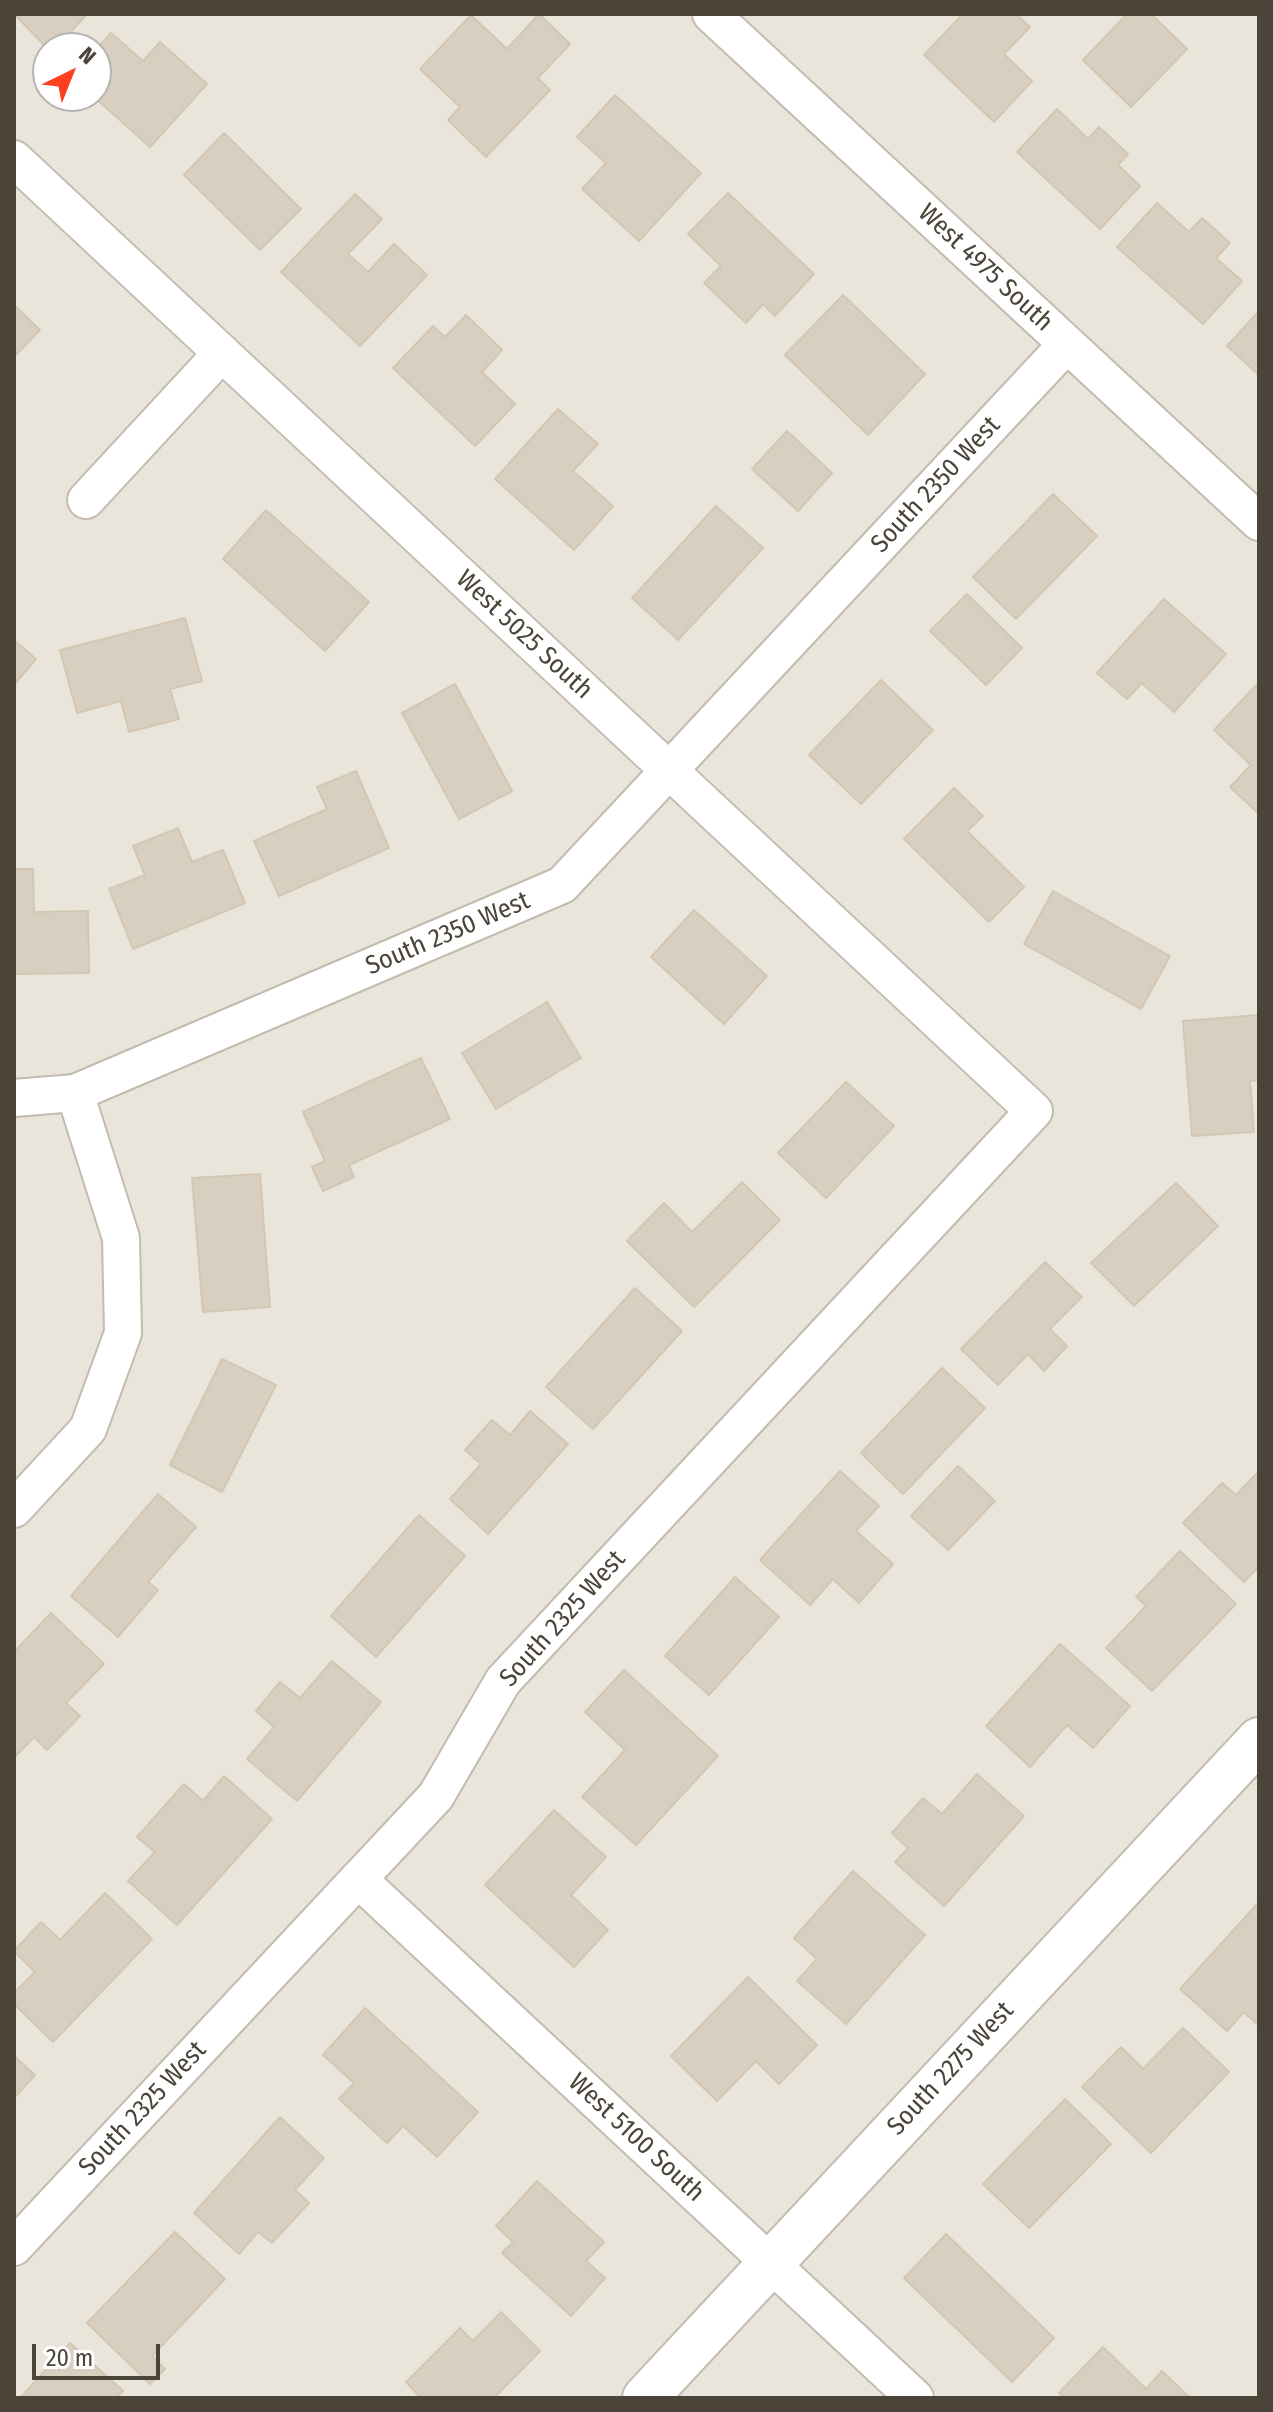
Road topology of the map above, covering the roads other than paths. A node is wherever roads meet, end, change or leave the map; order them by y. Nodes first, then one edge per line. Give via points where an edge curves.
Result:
1 (711, 14) edge
2 (14, 159) edge
3 (1067, 344) junction
4 (222, 353) junction
5 (86, 500) dead end
6 (1259, 522) edge
7 (670, 771) junction
8 (75, 1093) junction
9 (14, 1098) edge
10 (1034, 1111) joint
11 (14, 1509) edge
12 (1259, 1740) edge
13 (358, 1879) junction
14 (14, 2247) edge
15 (770, 2263) junction
16 (645, 2398) edge
17 (915, 2398) edge

1 - 3 street, West 4975 South
2 - 4 street, West 5025 South
3 - 6 street, West 4975 South
3 - 7 street, South 2350 West
4 - 5 street
4 - 7 street, West 5025 South
7 - 8 street, South 2350 West via 562,885
7 - 10 street, West 5025 South
8 - 9 street, South 2350 West
8 - 11 street via 121,1238 123,1333 88,1429
10 - 13 street, South 2325 West via 503,1681 436,1796
12 - 15 street, South 2275 West
13 - 14 street, South 2325 West
13 - 15 street, West 5100 South
15 - 16 street, South 2275 West
15 - 17 street, West 5100 South

